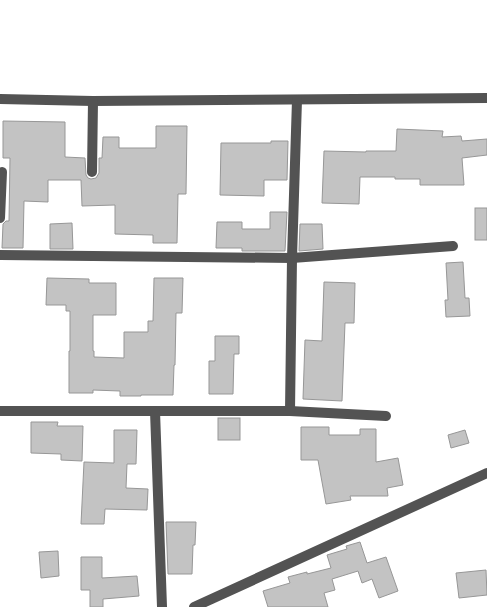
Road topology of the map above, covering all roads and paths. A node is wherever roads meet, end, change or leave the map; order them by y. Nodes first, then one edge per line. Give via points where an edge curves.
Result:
1 (487, 98) edge
2 (0, 99) edge
3 (297, 100) junction
4 (93, 101) junction
5 (2, 172) dead end
6 (92, 172) dead end
7 (0, 218) edge
8 (453, 246) dead end
9 (0, 255) edge
10 (292, 258) junction
11 (156, 411) junction
12 (290, 411) junction
13 (0, 412) edge
14 (386, 416) dead end
15 (487, 473) edge
16 (162, 607) edge
17 (194, 607) edge

1 - 3 street
2 - 4 street
3 - 4 street
3 - 10 street
4 - 6 street
5 - 7 street
8 - 10 street
9 - 10 street
10 - 12 street
11 - 12 street
11 - 13 street
11 - 16 street
12 - 14 street
15 - 17 street

